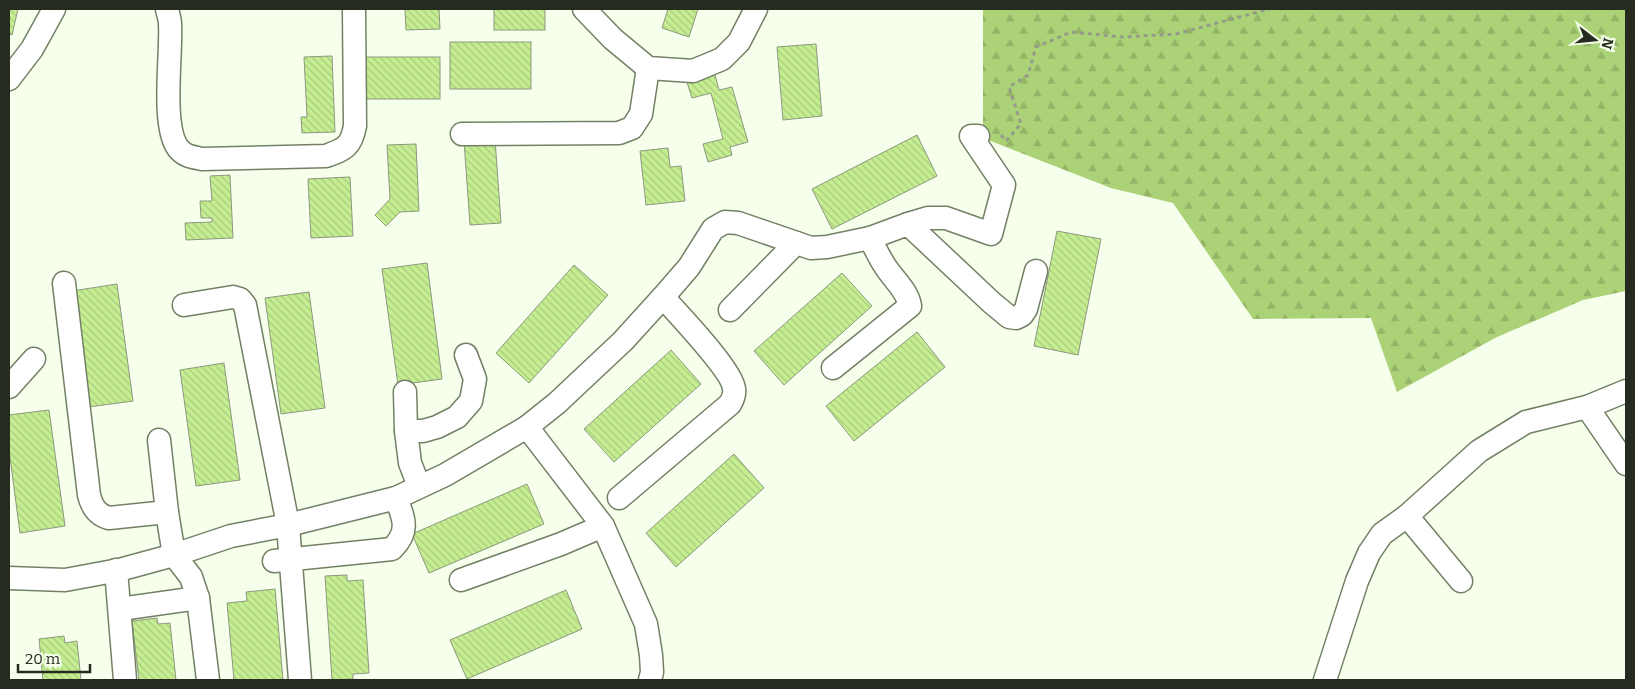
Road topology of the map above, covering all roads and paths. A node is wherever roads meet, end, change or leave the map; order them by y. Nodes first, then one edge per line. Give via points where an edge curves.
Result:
1 (54, 9) edge
2 (167, 9) edge
3 (354, 9) edge
4 (584, 9) edge
5 (756, 9) edge
6 (1269, 9) edge
7 (648, 68) junction
8 (9, 79) edge
9 (988, 133) joint
10 (462, 134) dead end
11 (908, 224) junction
12 (870, 238) junction
13 (796, 243) junction
14 (1036, 271) dead end
15 (64, 283) dead end
16 (663, 298) junction
17 (184, 304) dead end
18 (730, 310) dead end
19 (466, 354) dead end
20 (34, 359) dead end
21 (833, 368) dead end
22 (9, 387) edge
23 (1626, 391) edge
24 (405, 392) dead end
25 (1587, 407) junction
26 (527, 427) junction
27 (406, 431) junction
28 (160, 440) dead end
29 (1626, 464) edge
30 (419, 486) junction
31 (396, 498) junction
32 (619, 498) dead end
33 (167, 512) junction
34 (1407, 516) junction
35 (288, 525) junction
36 (603, 526) junction
37 (174, 554) junction
38 (283, 560) junction
39 (116, 570) junction
40 (9, 578) edge
41 (462, 580) dead end
42 (1461, 581) dead end
43 (198, 598) junction
44 (120, 609) junction
45 (126, 680) edge
46 (208, 680) edge
47 (300, 680) edge
48 (650, 680) edge
49 (1325, 680) edge

1 - 8 street via 32,49
2 - 3 street via 170,24 168,84 171,131 178,147 188,156 202,159 326,156 345,149 353,139 355,126
4 - 7 street
5 - 7 street via 739,42 722,59 693,71
6 - 9 path via 1176,34 1122,37 1070,32 1036,47 1028,75 1009,87 1021,124 1006,141
7 - 10 street via 640,114 632,128 625,131
9 - 11 street via 971,136 1004,185 991,234 946,218 928,218
11 - 12 street
11 - 14 street via 1009,317 1016,318 1026,309
12 - 13 street via 828,247 811,248
12 - 21 street via 910,306
13 - 16 street via 738,223 725,222 713,229 689,267
13 - 18 street
15 - 33 street via 92,505 102,516 109,518
16 - 26 street via 582,382
16 - 32 street via 709,349 730,378 734,398
17 - 35 street via 233,297 246,305
19 - 27 street via 475,379 471,401 457,417 437,427
20 - 22 street
23 - 25 street
24 - 27 street
25 - 29 street
25 - 34 street via 1526,422 1479,451
26 - 30 street via 445,475
26 - 36 street
27 - 30 street via 410,463
28 - 33 street
30 - 31 street
31 - 35 street
31 - 38 street via 404,528 400,541 392,549
33 - 37 street
34 - 42 street
34 - 49 street via 1382,534 1369,553 1356,581
35 - 37 street via 231,536
35 - 38 street
36 - 41 street
36 - 48 street via 646,624 651,655
37 - 39 street
37 - 43 street via 191,577
38 - 47 street
39 - 40 street via 65,580
39 - 44 street
43 - 44 street
43 - 46 street
44 - 45 street

